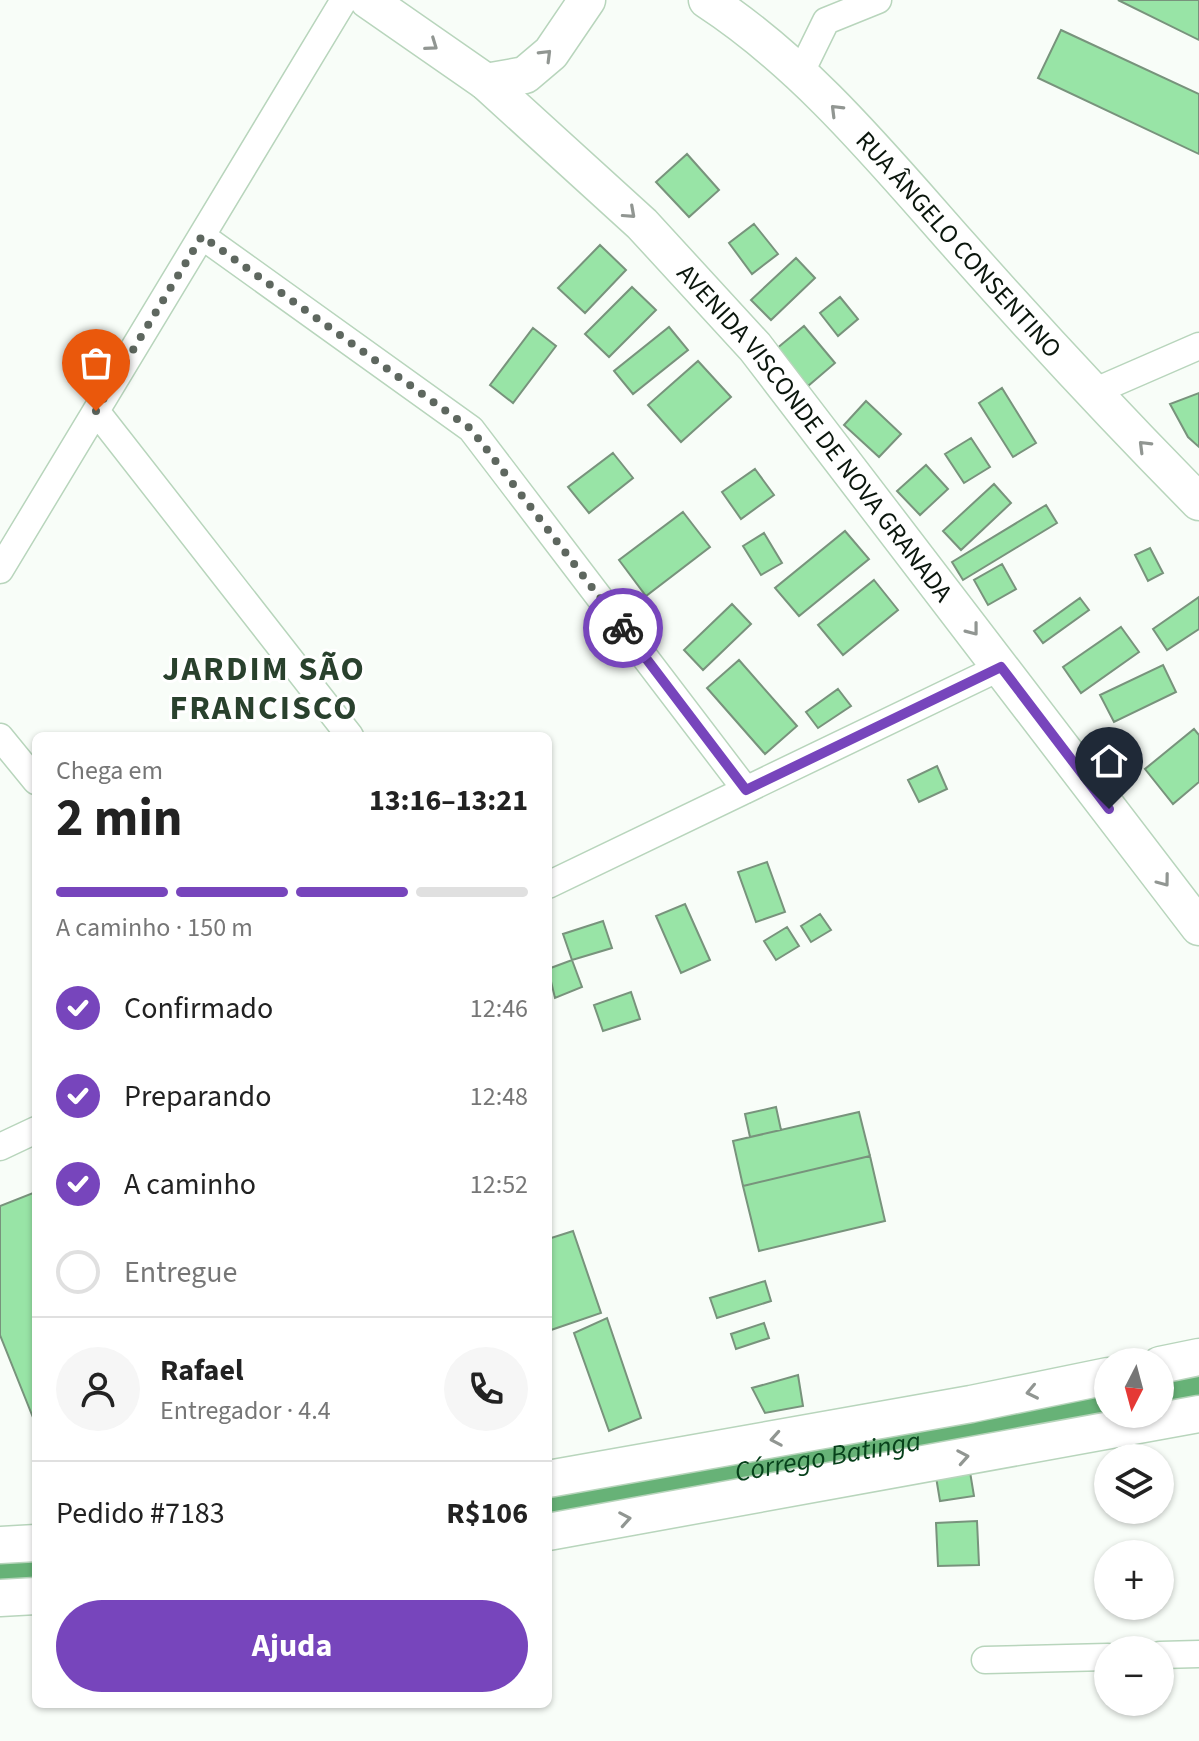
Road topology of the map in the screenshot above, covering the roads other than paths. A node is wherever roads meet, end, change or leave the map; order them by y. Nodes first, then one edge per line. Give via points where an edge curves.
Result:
1 (344, 0) edge
2 (368, 0) edge
3 (587, 0) edge
4 (707, 0) edge
5 (878, 0) edge
6 (821, 11) edge
7 (800, 74) junction
8 (486, 82) junction
9 (202, 236) junction
10 (1199, 346) edge
11 (1091, 393) junction
12 (96, 411) junction
13 (1199, 502) edge
14 (0, 570) edge
15 (1001, 667) junction
16 (347, 732) edge
17 (0, 737) edge
18 (32, 776) edge
19 (746, 790) junction
20 (552, 883) edge
21 (1199, 927) edge
22 (32, 1132) edge
23 (0, 1147) edge
24 (1199, 1357) edge
25 (1174, 1362) edge
26 (1094, 1379) edge
27 (1199, 1414) edge
28 (552, 1478) edge
29 (552, 1531) edge
30 (32, 1543) edge
31 (0, 1545) edge
32 (32, 1596) edge
33 (0, 1598) edge
34 (1199, 1654) edge
35 (1174, 1655) edge
36 (1094, 1657) edge
37 (985, 1660) dead end

1 - 9 street
2 -> 8 main road, AVENIDA VISCONDE DE NOVA GRANADA
8 -> 3 main road via 525,75 551,53
4 - 7 main road, RUA ÂNGELO CONSENTINO
5 - 6 street
6 - 7 street
11 -> 7 main road, RUA ÂNGELO CONSENTINO via 876,151
8 -> 15 main road, AVENIDA VISCONDE DE NOVA GRANADA via 642,224 755,347
9 - 12 street
9 - 19 street via 471,429
10 - 11 street
13 -> 11 main road, RUA ÂNGELO CONSENTINO
12 - 14 street
12 - 16 street
15 - 19 street
15 -> 21 main road, AVENIDA VISCONDE DE NOVA GRANADA
17 - 18 street
19 - 20 street
22 - 23 street
24 - 25 main road
26 -> 28 main road
29 -> 27 main road
30 - 31 main road
32 - 33 main road
34 - 35 street
36 - 37 street

